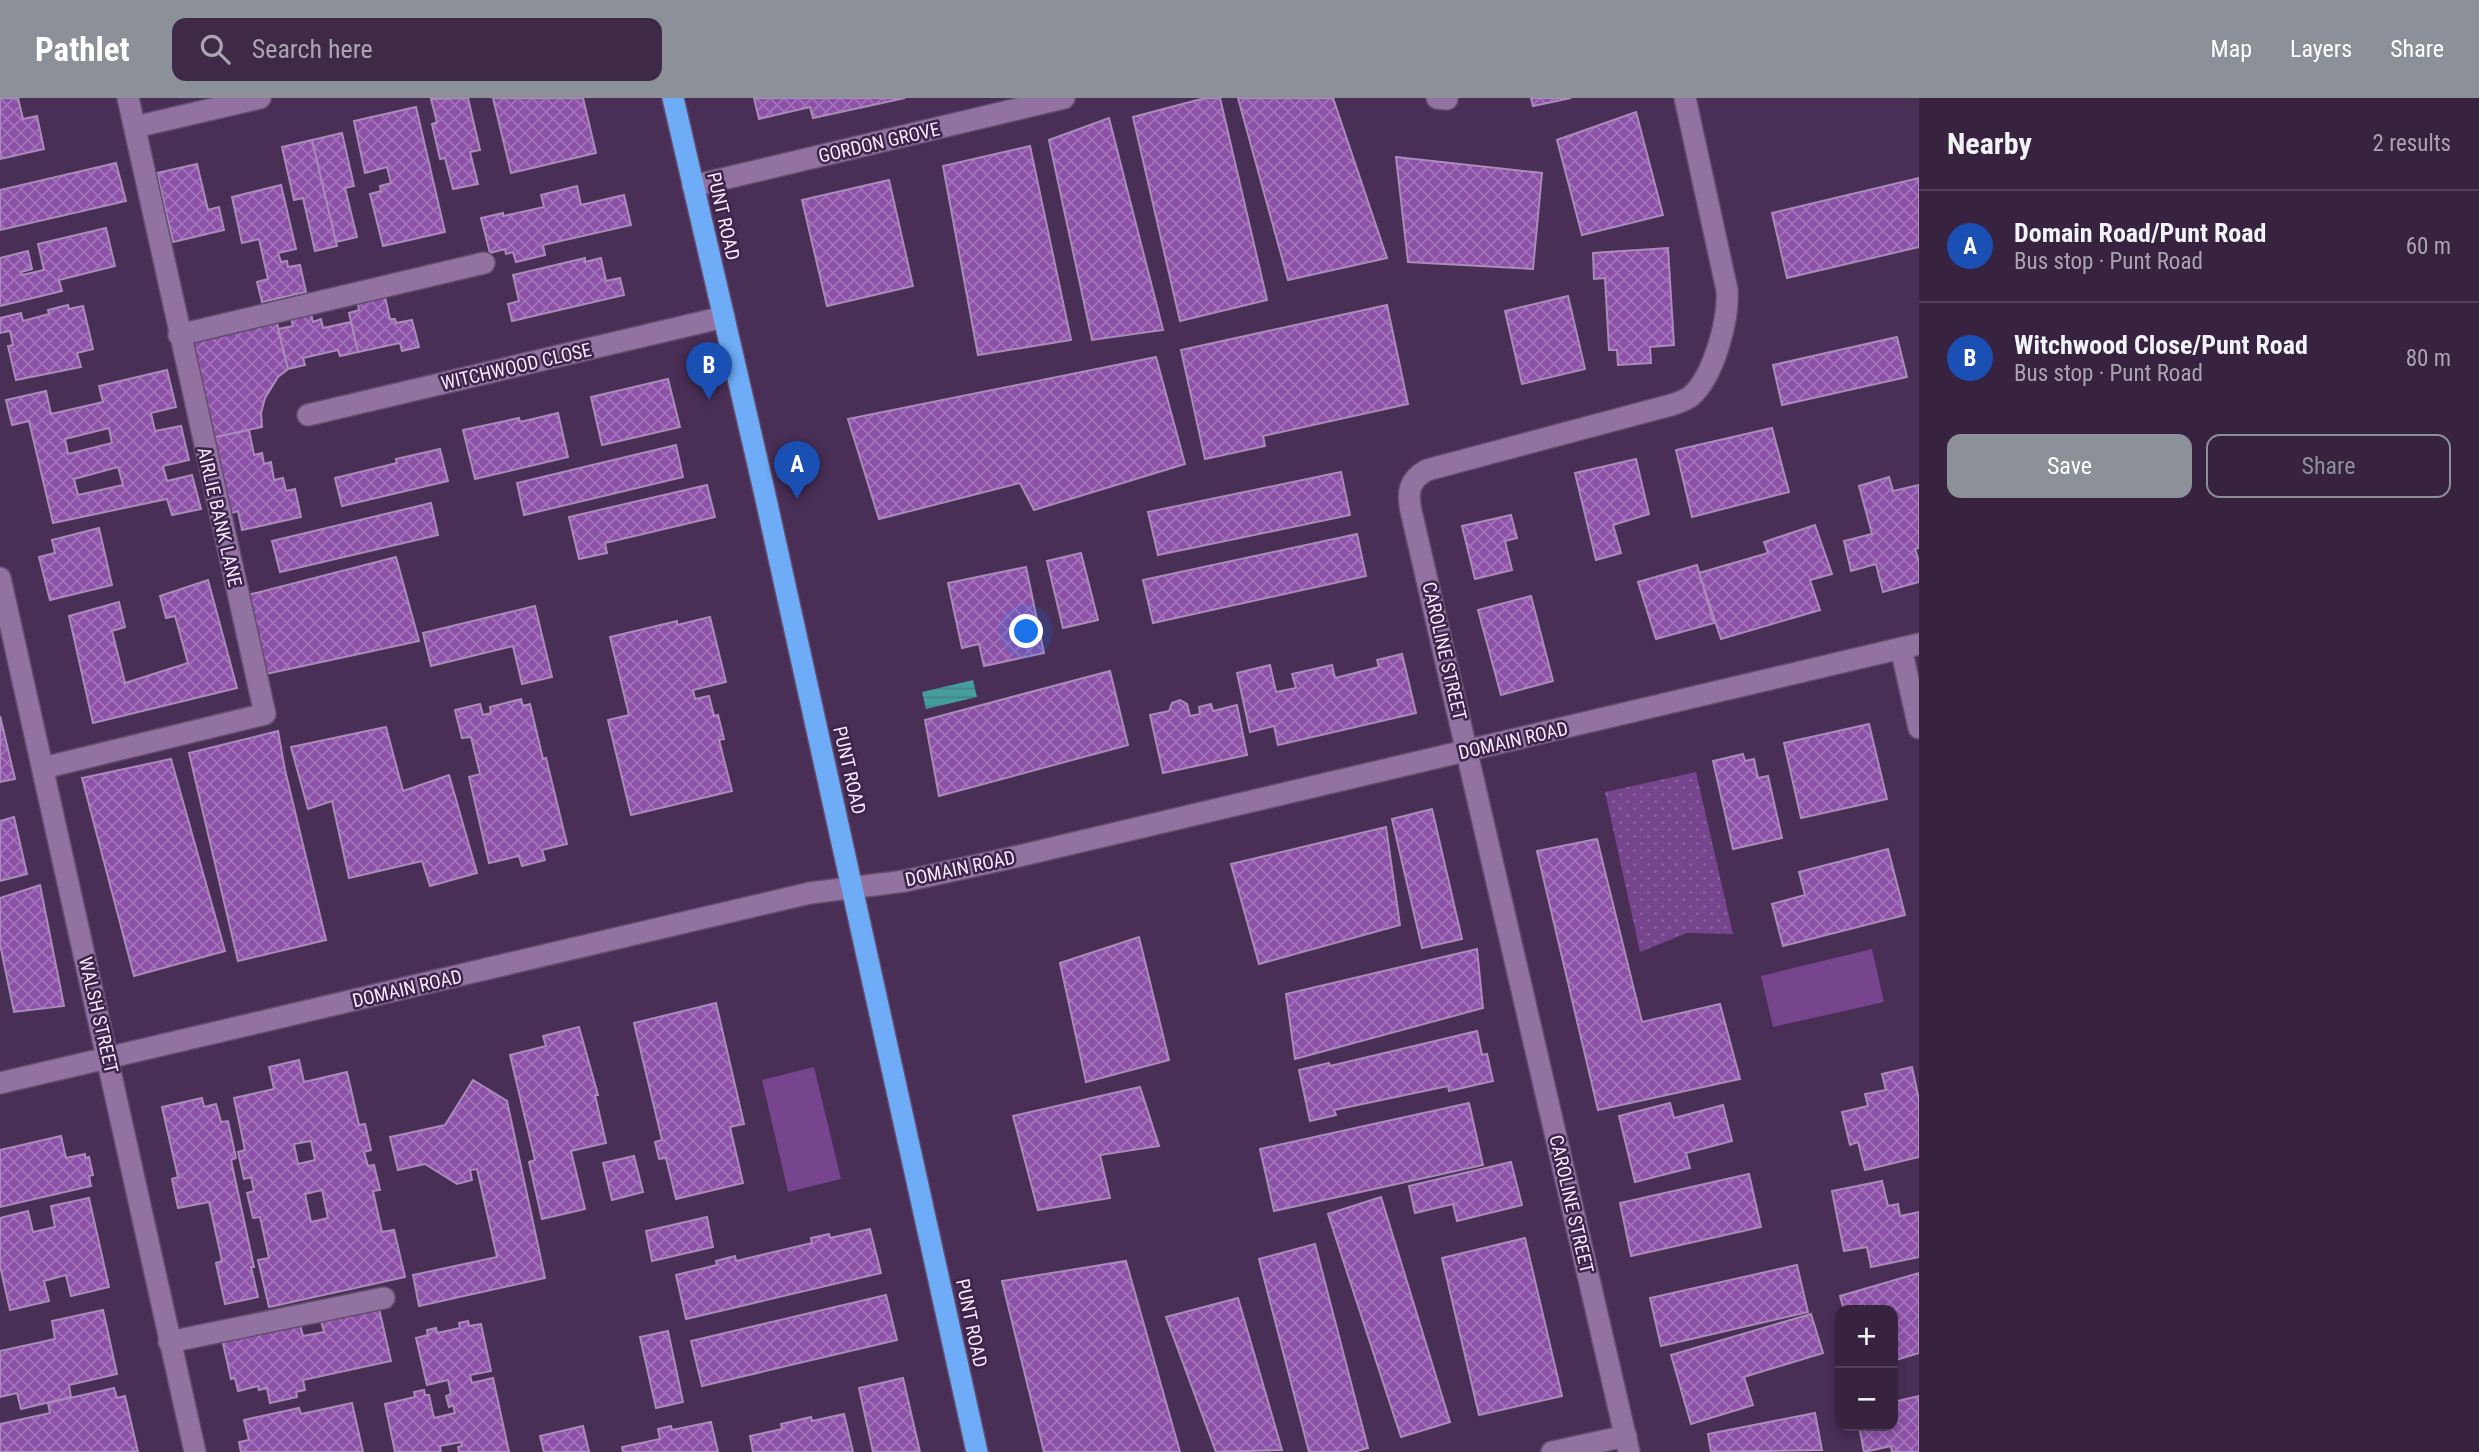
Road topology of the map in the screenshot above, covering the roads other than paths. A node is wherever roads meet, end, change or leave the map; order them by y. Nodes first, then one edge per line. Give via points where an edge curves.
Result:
1 (128, 98) edge
2 (260, 98) edge
3 (673, 98) edge
4 (1064, 98) edge
5 (1437, 98) edge
6 (1685, 98) edge
7 (1447, 99) edge
8 (135, 127) junction
9 (694, 186) junction
10 (484, 263) dead end
11 (724, 317) junction
12 (179, 335) junction
13 (308, 415) dead end
14 (0, 578) edge
15 (1910, 646) edge
16 (1919, 728) edge
17 (1468, 750) junction
18 (43, 768) junction
19 (852, 888) junction
20 (108, 1058) junction
21 (0, 1083) edge
22 (384, 1298) dead end
23 (169, 1342) junction
24 (1628, 1444) edge
25 (195, 1452) edge
26 (978, 1452) edge
27 (1552, 1452) edge

1 - 8 street, AIRLIE BANK LANE
2 - 8 street
3 - 9 highway, PUNT ROAD
4 - 9 street, GORDON GROVE
5 - 7 street
6 - 17 street, CAROLINE STREET via 1728,306 1720,342 1698,388 1671,405 1427,470 1410,486 1410,506
8 - 12 street, AIRLIE BANK LANE
9 - 11 highway, PUNT ROAD
10 - 12 street
11 - 13 street, WITCHWOOD CLOSE
11 - 19 highway, PUNT ROAD
12 - 18 street, AIRLIE BANK LANE via 265,714
14 - 18 street, WALSH STREET
15 - 16 street
15 - 17 street, DOMAIN ROAD
17 - 19 street, DOMAIN ROAD via 969,867
17 - 24 street, CAROLINE STREET
18 - 20 street, WALSH STREET
19 - 20 street, DOMAIN ROAD via 810,893
19 - 26 highway, PUNT ROAD
20 - 21 street, DOMAIN ROAD
20 - 23 street, WALSH STREET
22 - 23 street
23 - 25 street, WALSH STREET
24 - 27 street

